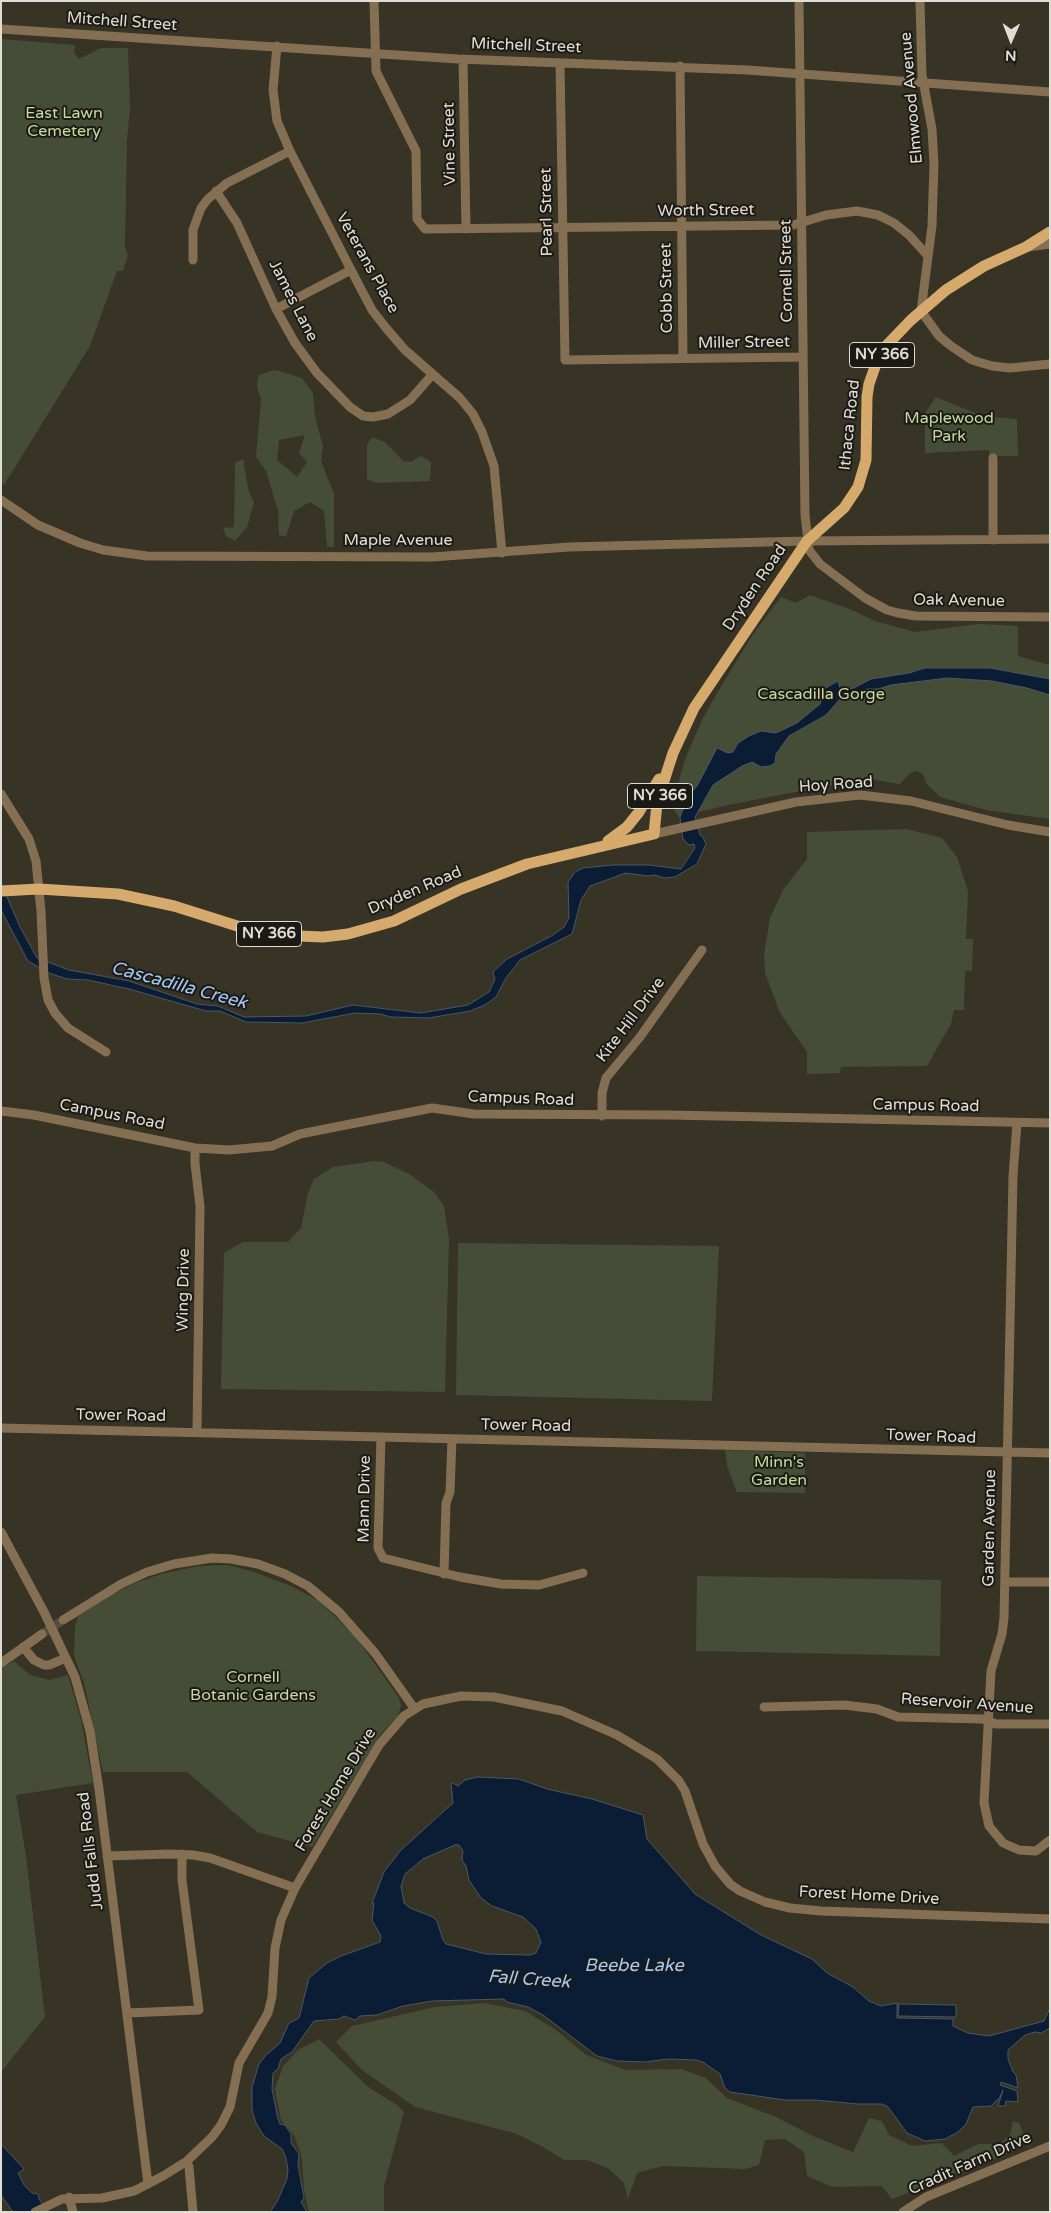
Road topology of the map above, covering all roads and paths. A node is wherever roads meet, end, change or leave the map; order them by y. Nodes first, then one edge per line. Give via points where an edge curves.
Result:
1 (374, 1) edge
2 (799, 1) edge
3 (920, 1) edge
4 (1, 29) edge
5 (277, 46) junction
6 (374, 54) junction
7 (463, 59) junction
8 (560, 63) junction
9 (680, 66) junction
10 (800, 74) junction
11 (923, 84) junction
12 (1050, 92) edge
13 (290, 151) junction
14 (216, 191) junction
15 (802, 222) junction
16 (682, 226) junction
17 (562, 228) junction
18 (466, 229) junction
19 (1049, 240) edge
20 (928, 256) junction
21 (192, 260) dead end
22 (351, 270) junction
23 (276, 309) junction
24 (921, 311) junction
25 (803, 357) junction
26 (683, 358) junction
27 (565, 360) joint
28 (1050, 364) edge
29 (432, 375) junction
30 (993, 458) dead end
31 (1, 500) edge
32 (993, 540) junction
33 (1050, 540) edge
34 (807, 541) junction
35 (502, 553) junction
36 (1050, 617) edge
37 (671, 760) junction
38 (1, 794) edge
39 (1050, 832) edge
40 (654, 834) junction
41 (602, 845) junction
42 (39, 889) junction
43 (1, 891) edge
44 (702, 950) dead end
45 (106, 1052) dead end
46 (1, 1111) edge
47 (602, 1116) junction
48 (1017, 1123) junction
49 (1050, 1123) edge
50 (195, 1148) junction
51 (1, 1428) edge
52 (197, 1432) junction
53 (381, 1437) junction
54 (452, 1439) junction
55 (1007, 1453) junction
56 (1050, 1453) edge
57 (1, 1532) edge
58 (583, 1573) dead end
59 (444, 1574) junction
60 (1005, 1582) junction
61 (1050, 1582) edge
62 (63, 1620) tunnel mouth
63 (42, 1634) tunnel mouth
64 (24, 1647) junction
65 (66, 1658) junction
66 (1, 1663) edge
67 (764, 1707) dead end
68 (414, 1708) junction
69 (989, 1722) junction
70 (1050, 1724) edge
71 (1050, 1840) edge
72 (182, 1854) junction
73 (106, 1856) junction
74 (294, 1888) junction
75 (1050, 1919) edge
76 (127, 2013) junction
77 (1050, 2146) edge
78 (187, 2161) junction
79 (148, 2184) junction
80 (70, 2197) junction
81 (35, 2212) edge
82 (73, 2212) edge
83 (193, 2212) edge
84 (903, 2212) edge

1 - 6 street
2 - 10 street, Cornell Street
3 - 11 street, Elmwood Avenue
4 - 5 street, Mitchell Street
5 - 6 street, Mitchell Street
5 - 13 street, Veterans Place via 273,90 275,109
6 - 7 street, Mitchell Street
6 - 18 street, Worth Street via 378,77 416,152 418,223 429,230
7 - 8 street, Mitchell Street
7 - 18 street, Vine Street
8 - 9 street, Mitchell Street
8 - 17 street, Pearl Street
9 - 10 street, Mitchell Street
9 - 16 street, Cobb Street
10 - 11 street, Mitchell Street
10 - 15 street, Cornell Street
11 - 12 street, Mitchell Street
11 - 20 street, Elmwood Avenue via 932,129 934,164
13 - 14 street
13 - 22 street, Veterans Place
14 - 21 street via 196,218 191,241
14 - 23 street, James Lane via 237,223
15 - 16 street, Worth Street via 790,225
15 - 20 street, Worth Street via 848,211 878,215 903,229
15 - 25 street, Cornell Street
16 - 17 street, Worth Street
16 - 26 street, Cobb Street
17 - 18 street, Worth Street
17 - 27 street, Pearl Street
19 - 24 main road, Ithaca Road / NY 366 via 984,266 946,290
20 - 24 street, Elmwood Avenue
22 - 23 street
22 - 29 street, Veterans Place via 372,310 404,350
23 - 29 street, James Lane via 317,373 363,416 388,414 410,400
24 - 28 street via 939,336 972,360 1010,368
24 - 34 main road, Ithaca Road / NY 366 via 886,346 872,374 867,397 866,460 858,486 844,508
25 - 26 street, Miller Street
25 - 34 street, Cornell Street
26 - 27 street, Miller Street
29 - 35 street, Veterans Place via 460,398 482,432 494,466
30 - 32 street
31 - 35 street, Maple Avenue via 57,535 125,554 432,557
32 - 33 street, Dryden Road
32 - 34 street, Dryden Road
34 - 35 street, Maple Avenue via 569,547
34 - 36 street, Oak Avenue via 811,555 820,564 865,598 887,610 916,616
34 - 37 main road, Dryden Road / NY 366 via 694,708
37 - 40 main road, Dryden Road / NY 366 via 657,804
37 - 41 main road, Dryden Road / NY 366 via 627,827
38 - 42 street via 29,839 36,861
39 - 40 street, Hoy Road via 912,801 860,795 796,802
40 - 41 main road, Dryden Road / NY 366
41 - 42 main road, Dryden Road / NY 366 via 502,872 394,922 323,937 275,935 250,930 174,906 125,895
42 - 43 main road, Dryden Road / NY 366
42 - 45 street via 48,1000 68,1028
44 - 47 street, Kite Hill Drive via 640,1037 606,1078
46 - 50 street, Campus Road
47 - 48 street, Campus Road
47 - 50 street, Campus Road via 470,1114 429,1108 300,1134 266,1147
48 - 49 street, Campus Road
48 - 55 street, Garden Avenue
50 - 52 street, Wing Drive via 200,1206
51 - 52 street, Tower Road
52 - 53 street, Tower Road
53 - 54 street, Tower Road
53 - 59 street, Mann Drive via 378,1548 383,1558
54 - 55 street, Tower Road
54 - 59 street
55 - 56 street, Tower Road
55 - 60 street, Garden Avenue
57 - 65 street, Judd Falls Road
58 - 59 street, Mann Drive via 539,1585 481,1582
60 - 61 street
60 - 69 street, Garden Avenue via 1002,1634 990,1671
62 - 68 street via 121,1584 174,1564 212,1558 258,1564 308,1586 339,1612 375,1652
63 - 64 street
64 - 65 street via 34,1660 44,1665
64 - 66 street
65 - 73 street, Judd Falls Road via 90,1731
67 - 69 street, Reservoir Avenue via 844,1705 877,1709 898,1717 983,1719
68 - 74 street, Forest Home Drive via 379,1745
68 - 75 street, Forest Home Drive via 443,1698 494,1697 562,1711 617,1735 657,1759 679,1781 703,1844 718,1871 740,1891 765,1902 821,1911
69 - 70 street, Reservoir Avenue
69 - 71 street, Garden Avenue via 984,1803 989,1826 1003,1843 1019,1850 1036,1851
72 - 73 street
72 - 74 street via 210,1858
72 - 76 street via 182,1880 199,2010
73 - 76 street, Judd Falls Road
74 - 78 street, Forest Home Drive via 274,1948 272,1997 268,2012 239,2063 225,2119
76 - 79 street, Judd Falls Road
77 - 84 street, Cradit Farm Drive via 926,2197
78 - 79 street, Forest Home Drive
78 - 83 street
79 - 80 street, Forest Home Drive via 117,2196
80 - 81 street, Forest Home Drive
80 - 82 street

